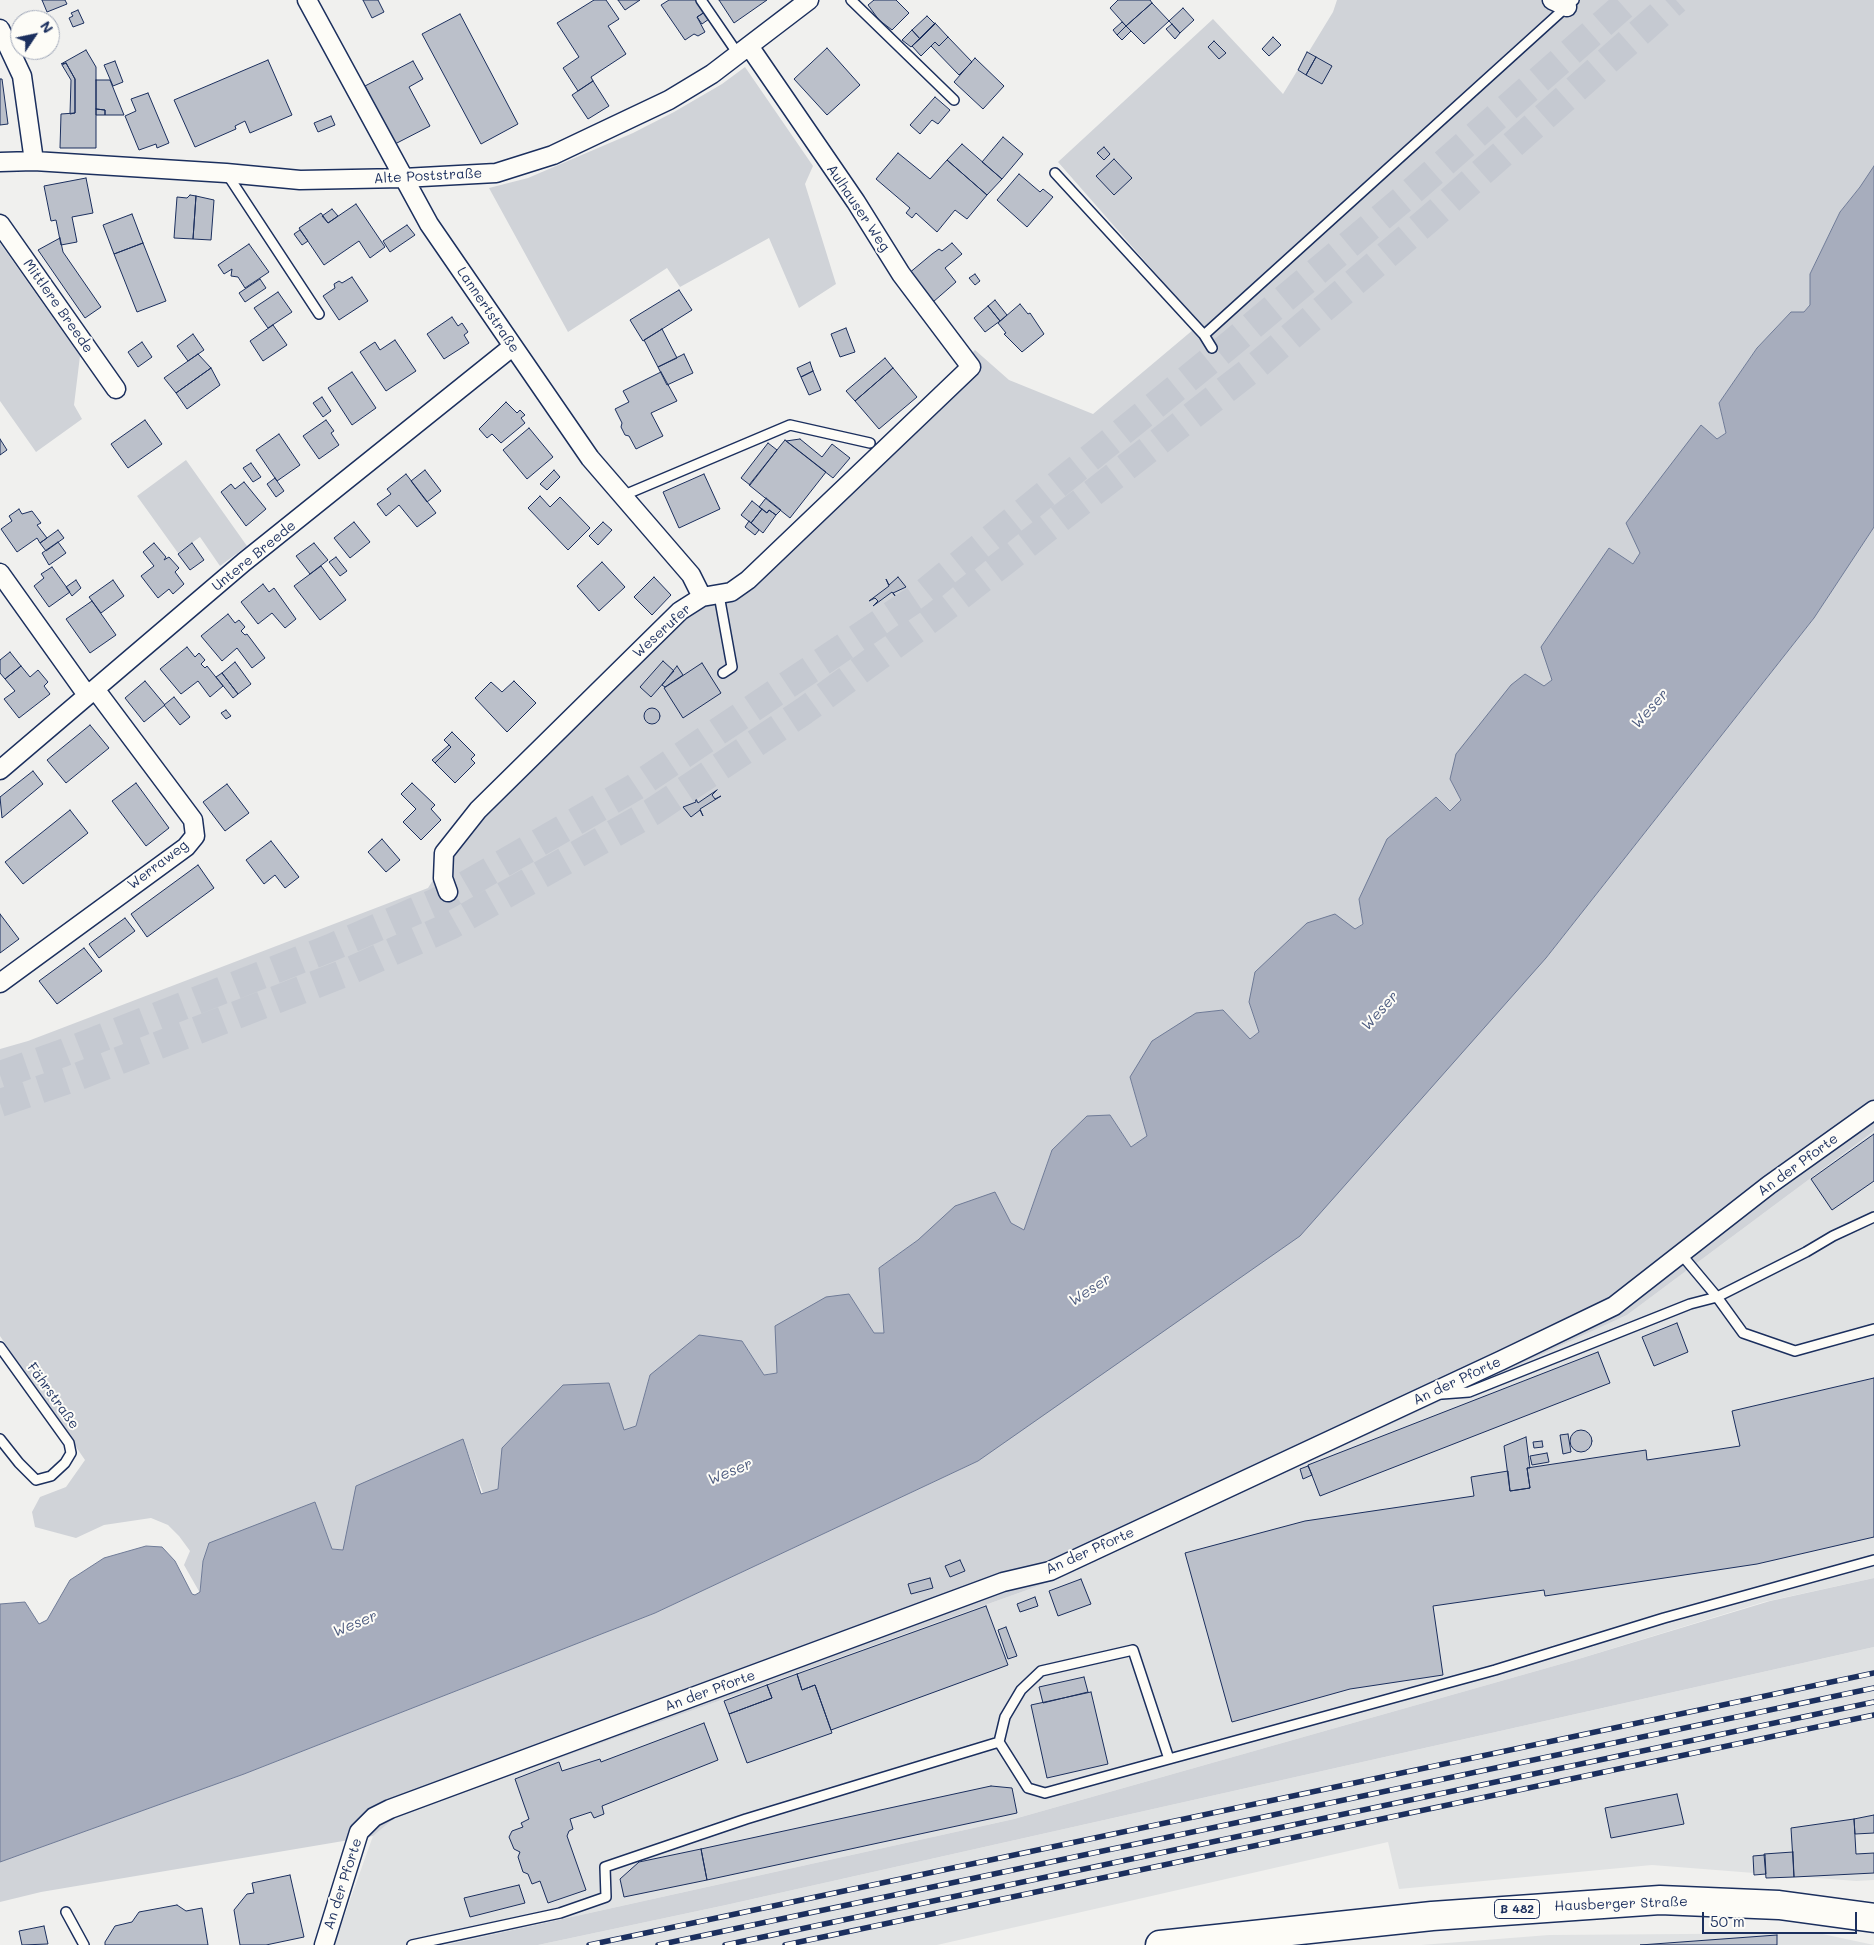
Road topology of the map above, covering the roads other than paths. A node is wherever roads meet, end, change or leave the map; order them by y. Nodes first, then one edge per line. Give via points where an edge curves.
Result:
1 (307, 0) edge
2 (701, 0) edge
3 (809, 0) edge
4 (850, 0) edge
5 (1564, 2) edge
6 (0, 29) edge
7 (743, 50) junction
8 (954, 100) dead end
9 (34, 161) junction
10 (0, 162) edge
11 (226, 173) junction
12 (1056, 173) dead end
13 (403, 178) junction
14 (0, 224) edge
15 (319, 314) dead end
16 (1204, 335) junction
17 (512, 347) junction
18 (1212, 348) dead end
19 (971, 367) joint
20 (116, 389) dead end
21 (870, 443) dead end
22 (622, 496) junction
23 (0, 573) edge
24 (719, 595) junction
25 (702, 597) junction
26 (723, 673) dead end
27 (91, 692) junction
28 (0, 770) edge
29 (448, 892) dead end
30 (0, 983) edge
31 (1874, 1110) edge
32 (1874, 1217) edge
33 (1681, 1254) junction
34 (1717, 1297) junction
35 (1874, 1329) edge
36 (0, 1347) edge
37 (1427, 1395) junction
38 (0, 1439) edge
39 (1874, 1560) edge
40 (999, 1742) junction
41 (1169, 1759) junction
42 (66, 1912) dead end
43 (1874, 1918) edge
44 (84, 1945) edge
45 (324, 1945) edge
46 (412, 1945) edge
47 (1160, 1945) edge

1 - 13 street, Lannertstraße
2 - 7 lane
3 - 7 street, Alte Poststraße
4 - 8 lane
5 - 16 lane
6 - 9 street via 22,76
7 - 13 street, Alte Poststraße via 712,74 669,100 553,155 496,173
7 - 19 street, Aulhauser Weg via 856,202 902,274
9 - 10 street, Alte Poststraße
9 - 11 street, Alte Poststraße
11 - 13 street, Alte Poststraße via 300,180
11 - 15 lane
12 - 16 lane
13 - 17 street, Lannertstraße via 429,224
14 - 20 street, Mittlere Breede
16 - 18 lane
17 - 22 street, Lannertstraße via 590,458
17 - 27 street, Untere Breede via 244,562
19 - 24 street, Weserufer via 748,580 731,592
21 - 22 lane via 790,425
22 - 25 street, Lannertstraße via 691,575
23 - 27 street
24 - 25 street, Weserufer
24 - 26 lane via 732,667
25 - 29 street, Weserufer via 680,611 478,810 444,853 443,878
27 - 28 street, Untere Breede
27 - 30 street, Werraweg via 193,820 195,836 186,847
31 - 33 street, An der Pforte via 1769,1185
32 - 34 lane
33 - 34 lane
33 - 37 street, An der Pforte via 1614,1306
34 - 35 lane via 1743,1333 1795,1351
34 - 37 lane via 1690,1304 1469,1392
36 - 38 lane, Fährstraße via 69,1443 71,1453 66,1463 51,1476 36,1480
37 - 45 street, An der Pforte via 1050,1571 1003,1582 390,1809 374,1817 359,1832
39 - 41 lane via 1664,1618 1495,1670
40 - 41 lane via 1028,1788 1045,1793
40 - 41 lane via 1005,1717 1021,1690 1041,1671 1133,1650
40 - 46 lane via 746,1819 605,1867 606,1897 560,1913
42 - 44 lane
43 - 47 main road, Hausberger Straße / B 482 via 1779,1905 1660,1900 1432,1916

